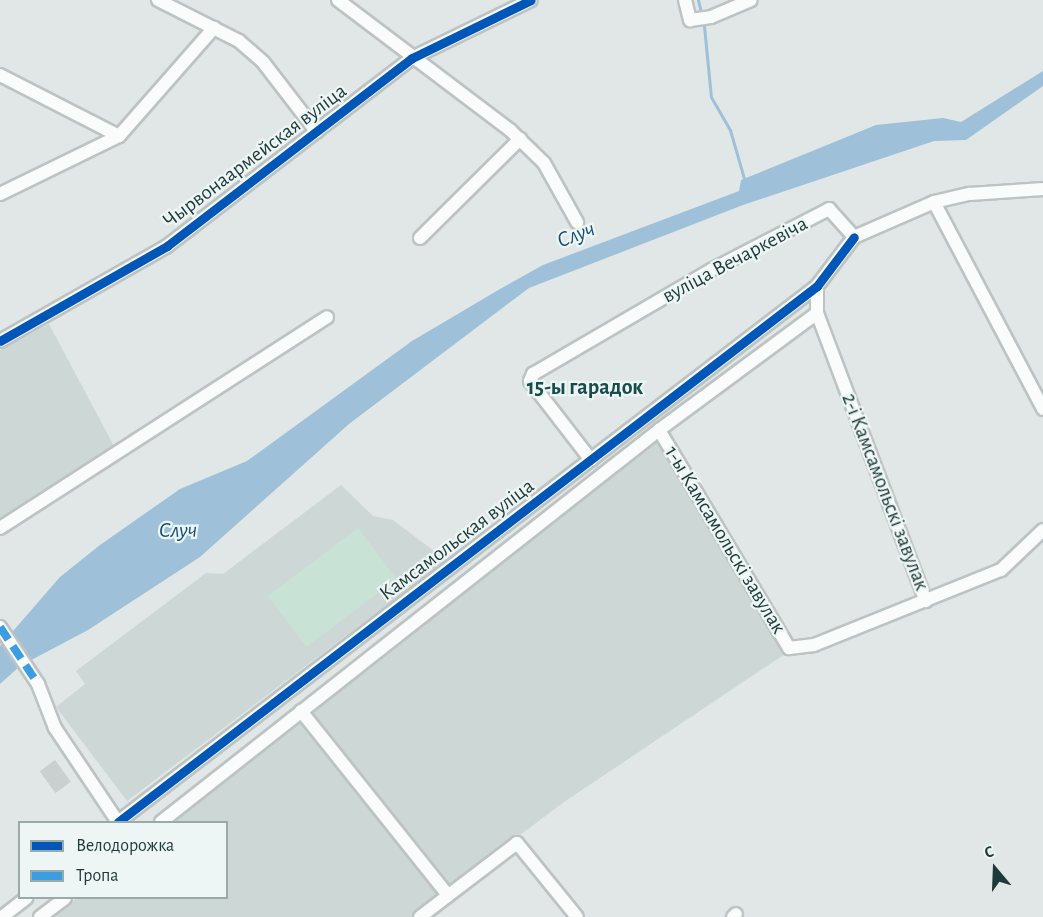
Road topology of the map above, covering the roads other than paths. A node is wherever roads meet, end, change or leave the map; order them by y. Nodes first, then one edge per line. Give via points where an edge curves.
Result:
1 (158, 0) edge
2 (338, 0) edge
3 (531, 0) edge
4 (686, 0) edge
5 (751, 0) edge
6 (214, 28) junction
7 (412, 58) junction
8 (0, 75) edge
9 (317, 132) junction
10 (119, 136) junction
11 (520, 140) junction
12 (1043, 189) edge
13 (0, 194) edge
14 (934, 202) junction
15 (577, 222) dead end
16 (854, 237) junction
17 (420, 238) dead end
18 (817, 286) junction
19 (817, 313) junction
20 (327, 317) dead end
21 (0, 341) edge
22 (1043, 409) edge
23 (660, 430) junction
24 (591, 460) junction
25 (0, 528) edge
26 (1043, 530) edge
27 (926, 601) junction
28 (3, 631) edge
29 (301, 711) junction
30 (117, 821) edge
31 (119, 821) edge
32 (162, 821) edge
33 (448, 895) junction
34 (24, 899) edge
35 (62, 899) edge
36 (2, 917) edge
37 (40, 917) edge
38 (420, 917) edge
39 (577, 917) edge

1 - 6 street
2 - 7 street
3 - 7 street, Чырвонаармейская вуліца
4 - 5 street via 690,20 724,13
6 - 9 street via 238,41 263,62
6 - 10 street
7 - 9 street, Чырвонаармейская вуліца
7 - 11 street
8 - 10 street
9 - 21 street, Чырвонаармейская вуліца via 167,246
10 - 13 street
11 - 15 street via 550,171
11 - 17 street
12 - 14 street via 970,194
14 - 16 street
14 - 22 street
16 - 18 street, Камсамольская вуліца
16 - 24 street, вуліца Вечаркевіча via 830,209 711,270 533,374 530,381
18 - 19 street, 2-і Камсамольскі завулак
18 - 24 street, Камсамольская вуліца
19 - 23 street, Камсамольская вуліца
19 - 27 street, 2-і Камсамольскі завулак
20 - 25 street
23 - 27 street, 1-ы Камсамольскі завулак via 789,648 814,645
23 - 29 street, Камсамольская вуліца
24 - 31 street, Камсамольская вуліца
26 - 27 street, 2-і Камсамольскі завулак via 1001,570
28 - 30 street via 38,684 55,728
29 - 32 street, Камсамольская вуліца
29 - 33 street
33 - 38 street
33 - 39 street via 517,843
34 - 36 street
35 - 37 street

